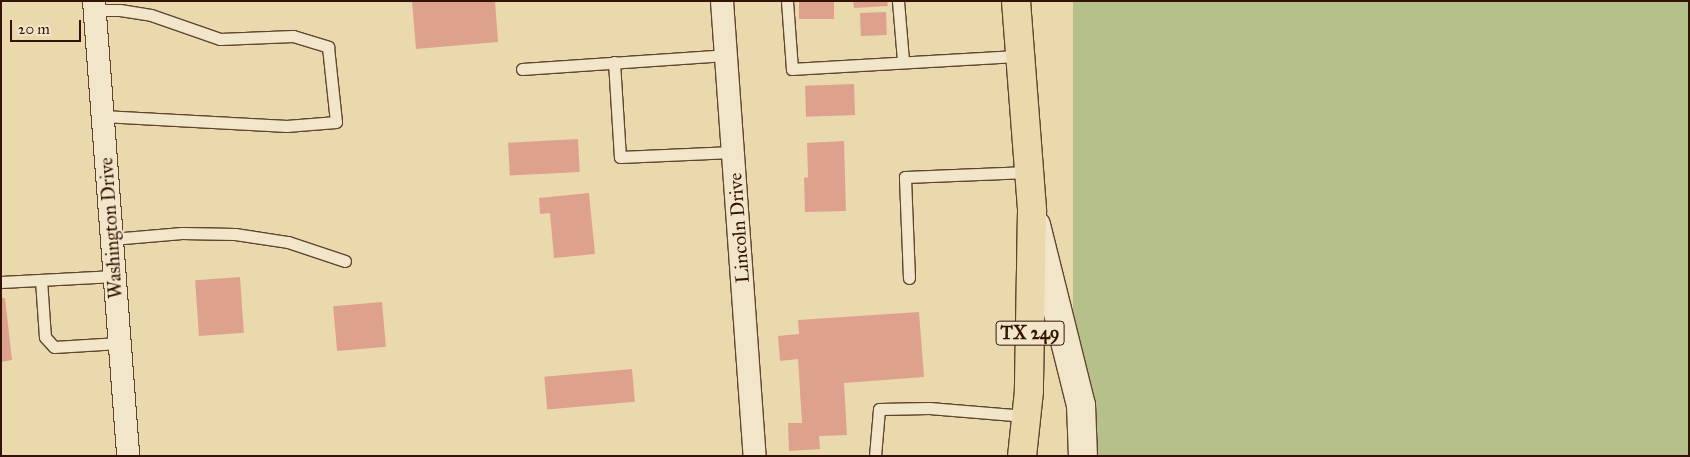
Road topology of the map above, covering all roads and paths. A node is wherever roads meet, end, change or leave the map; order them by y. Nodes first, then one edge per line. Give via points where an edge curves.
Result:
1 (722, 1) edge
2 (787, 1) edge
3 (898, 1) edge
4 (1016, 1) edge
5 (94, 6) edge
6 (726, 54) junction
7 (1020, 56) junction
8 (903, 61) junction
9 (614, 62) junction
10 (522, 69) dead end
11 (102, 116) junction
12 (734, 152) junction
13 (1029, 172) junction
14 (1032, 211) junction
15 (112, 239) junction
16 (345, 261) dead end
17 (114, 276) junction
18 (909, 278) dead end
19 (40, 280) junction
20 (1, 282) edge
21 (119, 343) junction
22 (1026, 416) junction
23 (128, 456) edge
24 (755, 456) edge
25 (875, 456) edge
26 (1022, 456) edge
27 (1083, 456) edge

1 - 6 street, Lincoln Drive
2 - 8 lane via 792,69
3 - 8 lane
4 - 7 main road, TX 249
5 - 11 street, Washington Drive
5 - 11 lane via 152,15 220,39 293,36 328,48 336,122 286,126
6 - 9 lane
6 - 12 street, Lincoln Drive
7 - 8 lane
7 - 13 main road, TX 249
9 - 10 lane
9 - 12 lane via 620,158
11 - 15 street, Washington Drive
12 - 24 street, Lincoln Drive
13 - 14 main road, TX 249
13 - 18 lane via 905,177
14 - 22 main road, TX 249
14 - 27 main road via 1081,405
15 - 16 lane via 182,233 235,234 288,242
15 - 17 street, Washington Drive
17 - 19 lane
17 - 21 street, Washington Drive
19 - 20 lane
19 - 21 lane via 44,337 54,348
21 - 23 street, Washington Drive
22 - 25 lane via 929,408 879,409
22 - 26 main road, TX 249

